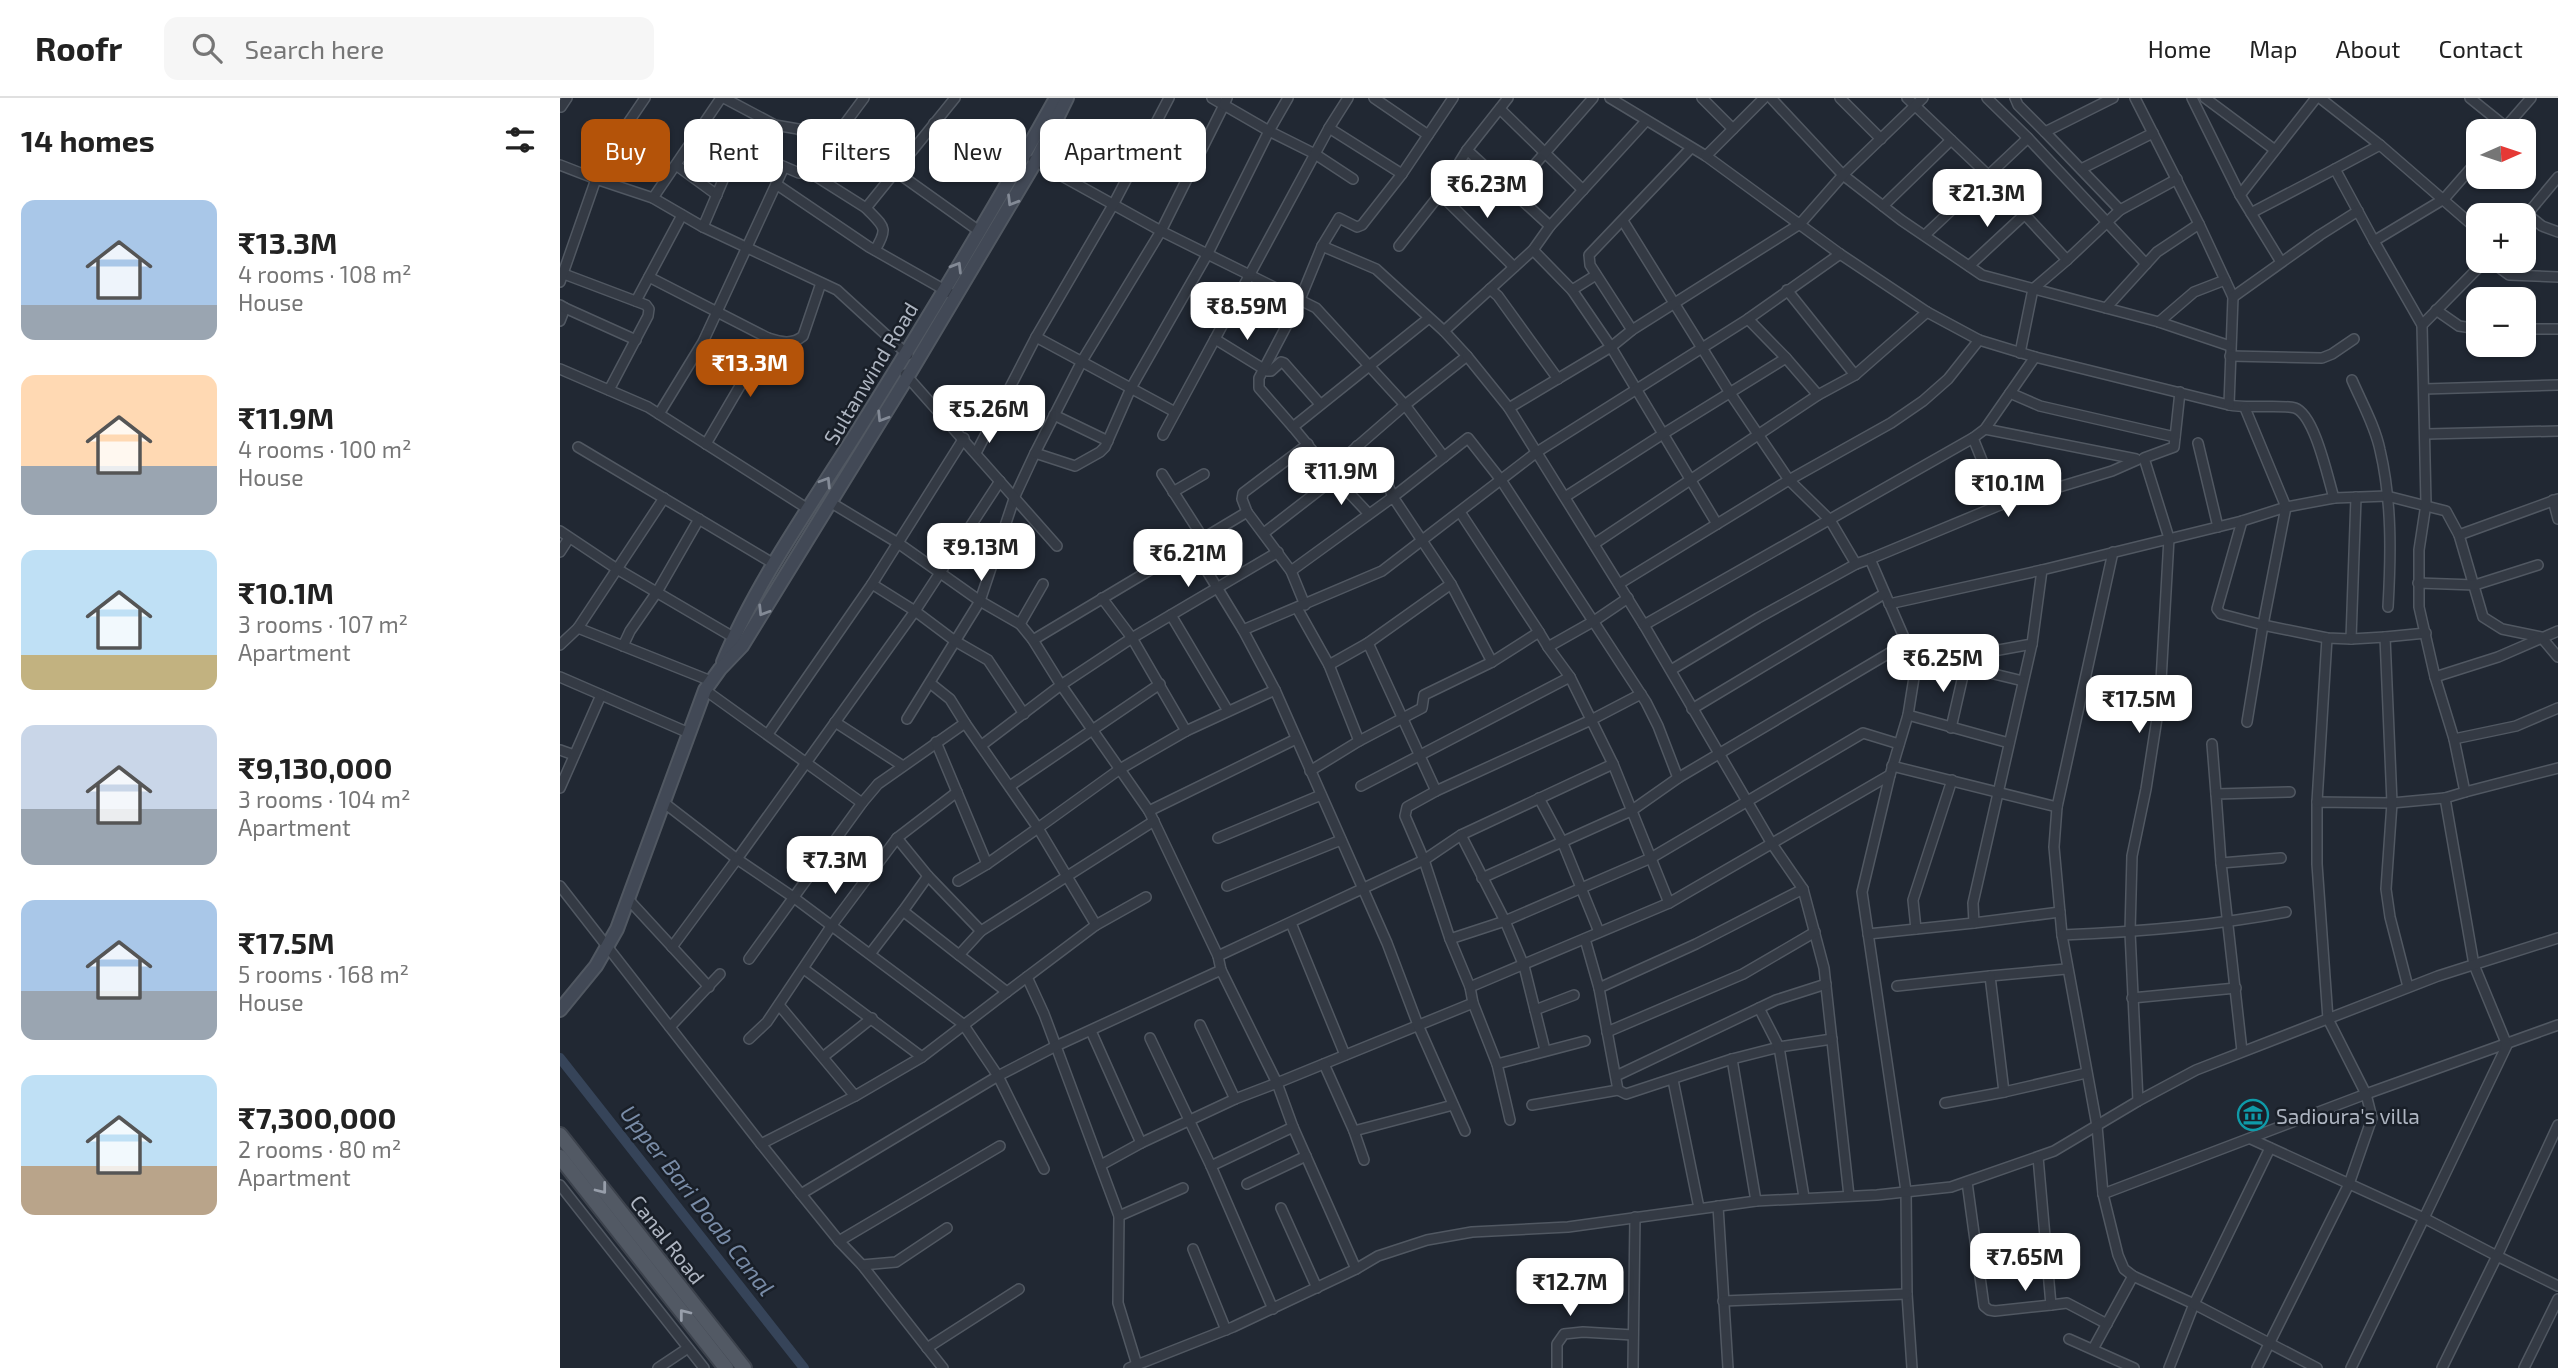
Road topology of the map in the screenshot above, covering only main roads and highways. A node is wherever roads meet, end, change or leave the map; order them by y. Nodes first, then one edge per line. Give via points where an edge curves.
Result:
1 (1056, 98) edge
2 (1068, 98) edge
3 (1030, 158) junction
4 (950, 293) junction
5 (903, 372) junction
6 (720, 669) junction
7 (561, 1009) edge
8 (560, 1135) edge
9 (560, 1157) edge
10 (726, 1368) edge
11 (744, 1368) edge

1 - 3 main road, Sultanwind Road
2 - 3 main road
3 -> 4 main road
4 -> 3 main road, Sultanwind Road via 979,231 1013,174
4 - 5 main road, Sultanwind Road
6 -> 5 main road, Sultanwind Road via 733,637 808,509
5 -> 6 main road via 742,646
6 - 7 main road via 708,686 607,946
8 -> 11 main road, Canal Road
10 -> 9 main road, Canal Road

